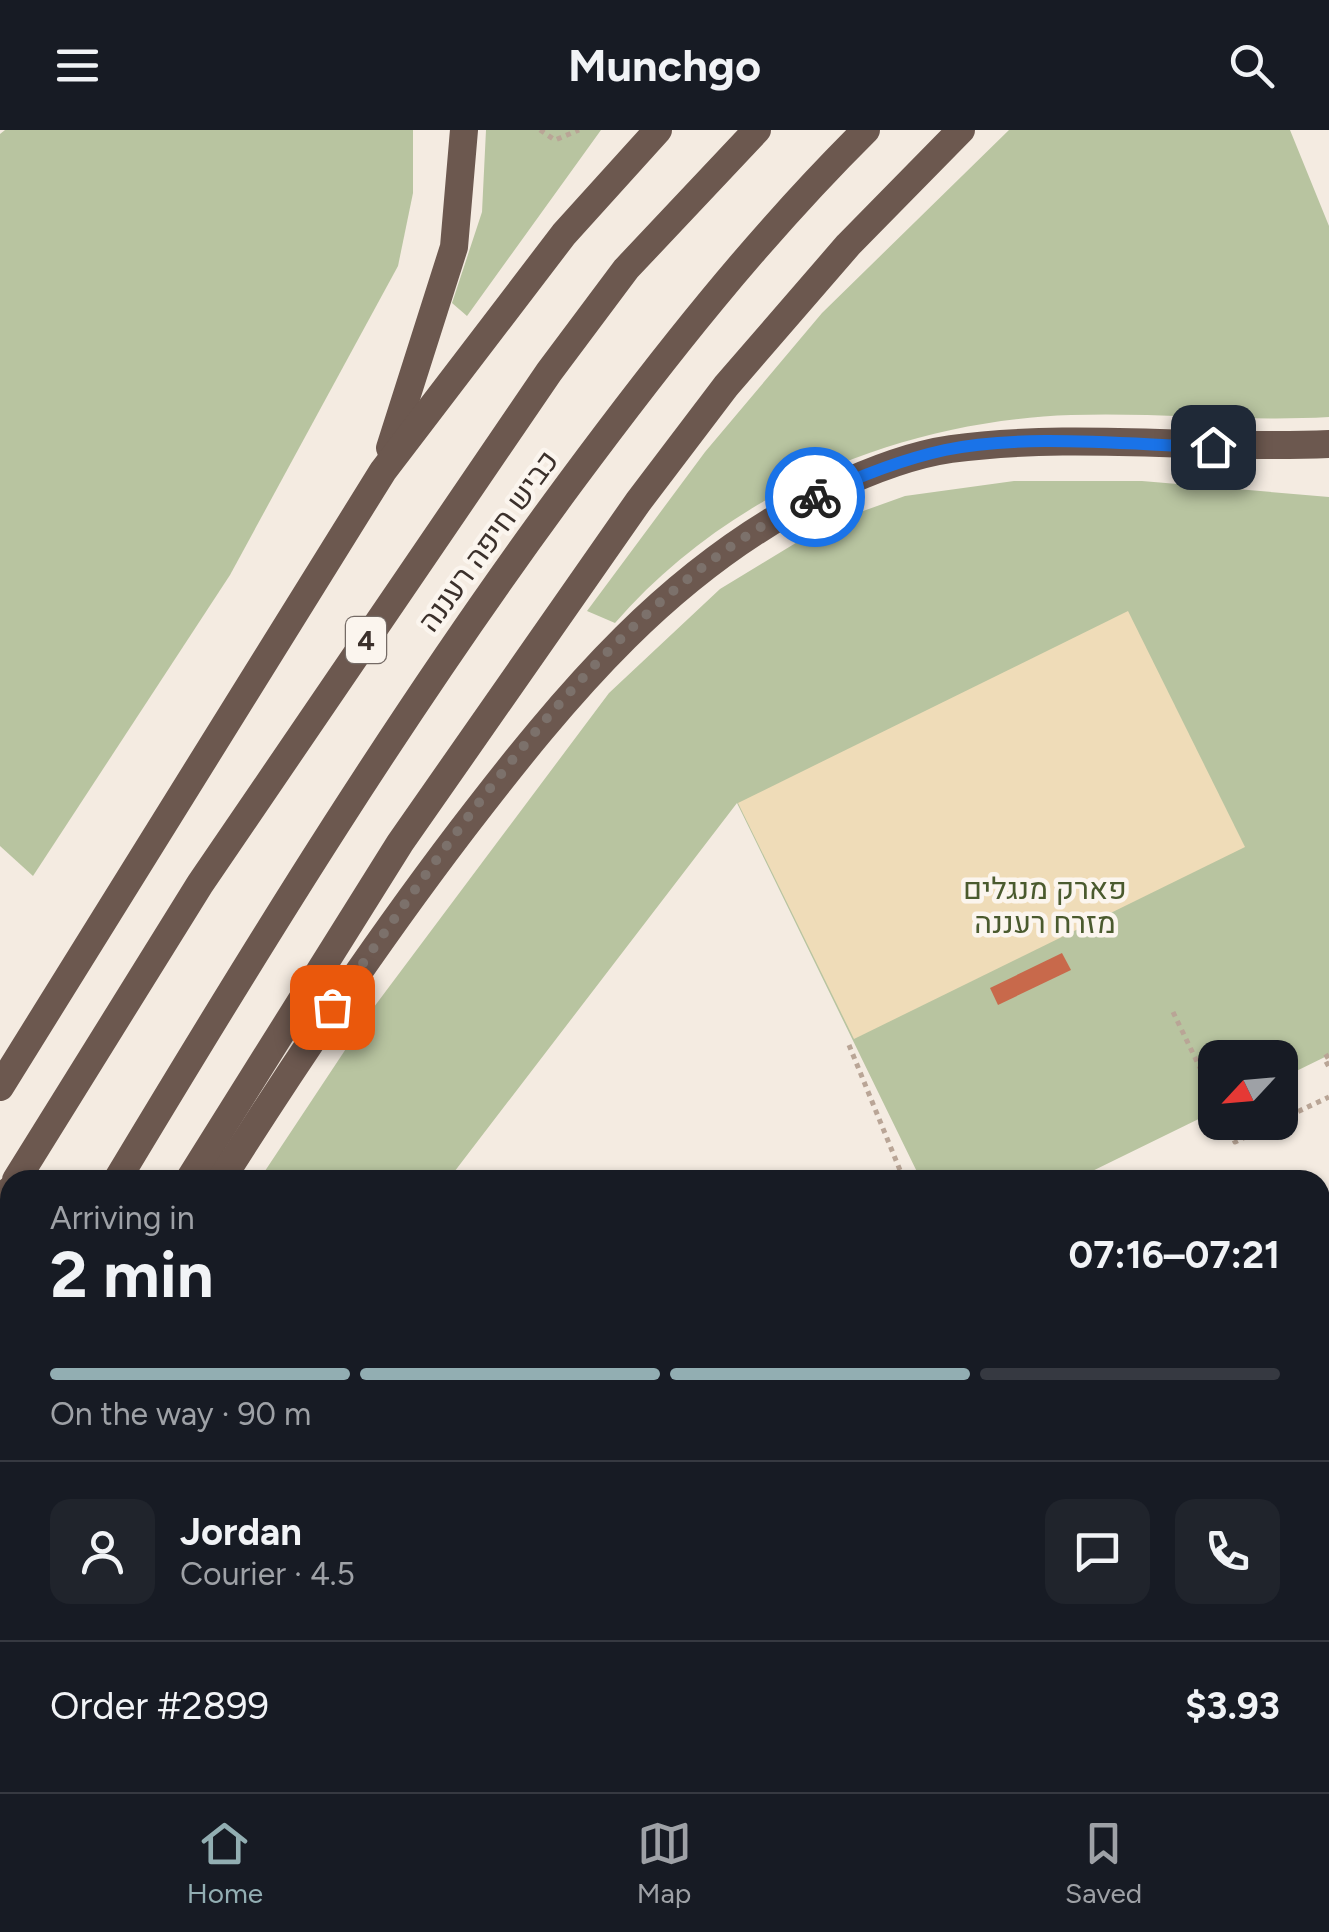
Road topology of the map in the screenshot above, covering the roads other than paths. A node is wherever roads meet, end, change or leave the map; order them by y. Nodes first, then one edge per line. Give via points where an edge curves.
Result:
1 (464, 130) edge
2 (658, 130) edge
3 (757, 130) edge
4 (866, 130) edge
5 (961, 130) edge
6 (1329, 444) edge
7 (382, 471) junction
8 (0, 1087) edge
9 (22, 1170) edge
10 (123, 1170) edge
11 (195, 1170) edge
12 (226, 1170) edge

1 - 7 highway via 454,246
2 - 7 highway via 564,234
3 - 9 highway, כביש חיפה רעננה / 4 via 626,269 549,372 200,884
4 - 10 highway, כביש חיפה רעננה via 791,204 671,346 460,633 272,922
5 - 11 highway via 848,245 726,386 626,518 400,843
6 - 12 highway via 949,449 860,476 736,540 658,603 573,688 342,992
7 - 8 highway

